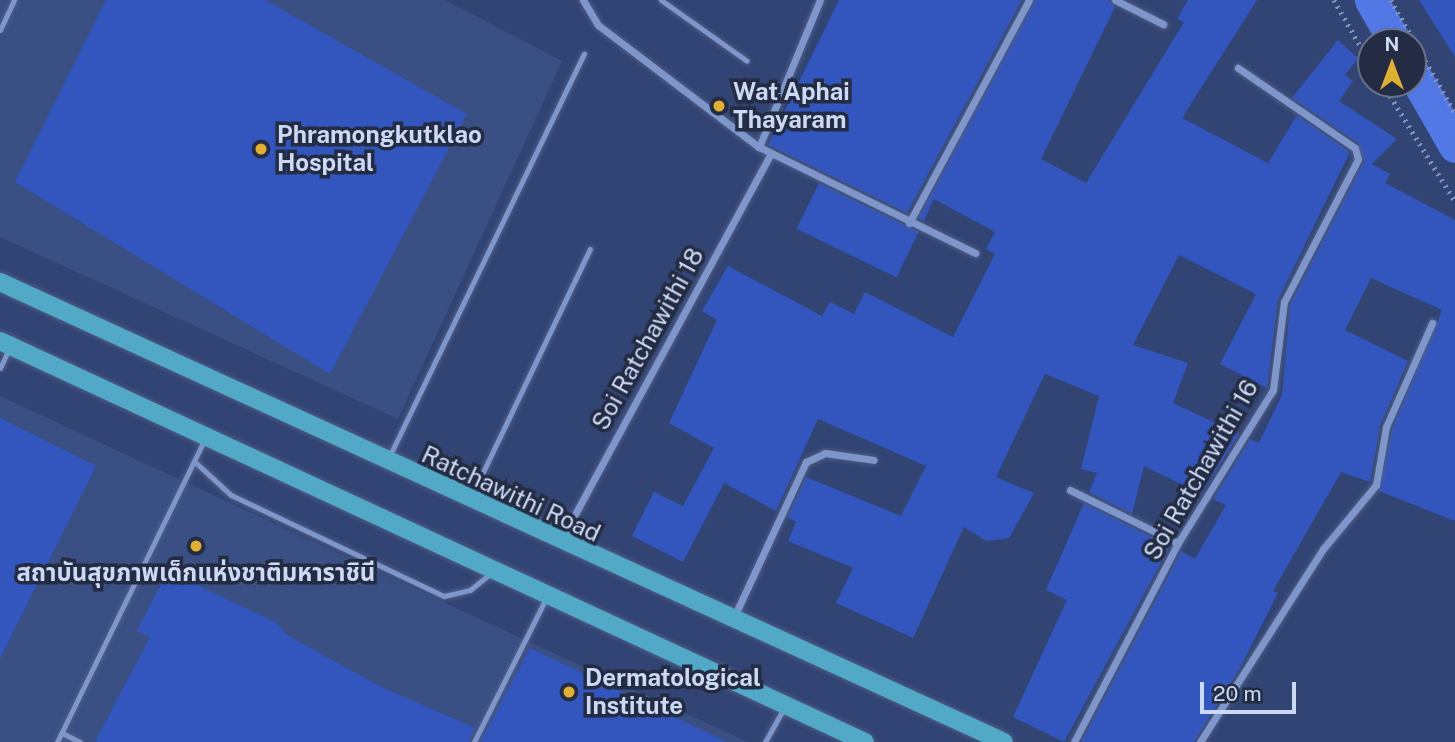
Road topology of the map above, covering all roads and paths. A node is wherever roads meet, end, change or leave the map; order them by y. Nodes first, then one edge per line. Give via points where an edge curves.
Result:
1 (14, 0) edge
2 (583, 0) edge
3 (661, 0) edge
4 (820, 0) edge
5 (1029, 0) edge
6 (1115, 0) edge
7 (1334, 0) edge
8 (1391, 0) edge
9 (1163, 24) dead end
10 (0, 30) edge
11 (1357, 40) edge
12 (584, 54) dead end
13 (747, 61) dead end
14 (1238, 68) dead end
15 (1392, 98) edge
16 (1455, 113) edge
17 (759, 147) junction
18 (771, 153) junction
19 (1455, 201) edge
20 (909, 223) junction
21 (590, 249) dead end
22 (975, 253) dead end
23 (0, 282) edge
24 (1432, 323) dead end
25 (5, 344) edge
26 (0, 368) edge
27 (206, 437) junction
28 (874, 460) dead end
29 (194, 461) junction
30 (386, 463) junction
31 (1070, 490) dead end
32 (469, 501) junction
33 (559, 543) junction
34 (1178, 543) junction
35 (493, 570) junction
36 (548, 595) junction
37 (732, 620) junction
38 (785, 705) junction
39 (62, 733) junction
40 (57, 742) edge
41 (80, 742) edge
42 (474, 742) edge
43 (765, 742) edge
44 (865, 742) edge
45 (1004, 742) edge
46 (1074, 742) edge
47 (1200, 742) edge

1 - 10 lane
2 - 17 street via 598,25
3 - 13 lane
4 - 17 street
5 - 20 street
6 - 9 street
7 - 11 path
8 - 16 path
12 - 30 lane
14 - 34 street, Soi Ratchawithi 16 via 1355,148 1358,159 1284,302 1273,390
15 - 19 path
17 - 18 street
18 - 20 street
18 - 33 street, Soi Ratchawithi 18
20 - 22 street
21 - 32 lane
23 - 30 main road, Ratchawithi Road
24 - 47 street via 1386,427 1376,485 1323,549
25 - 26 lane
25 - 27 main road
27 - 29 lane
27 - 35 main road
28 - 37 street via 825,453 806,462
29 - 35 lane via 231,495 444,597 470,590
29 - 39 lane
30 - 32 main road, Ratchawithi Road
31 - 34 street
32 - 33 main road, Ratchawithi Road
33 - 37 main road, Ratchawithi Road
34 - 46 street, Soi Ratchawithi 16
35 - 36 main road
36 - 38 main road
36 - 42 lane
37 - 45 main road, Ratchawithi Road
38 - 43 lane
38 - 44 main road
39 - 40 lane
39 - 41 lane

